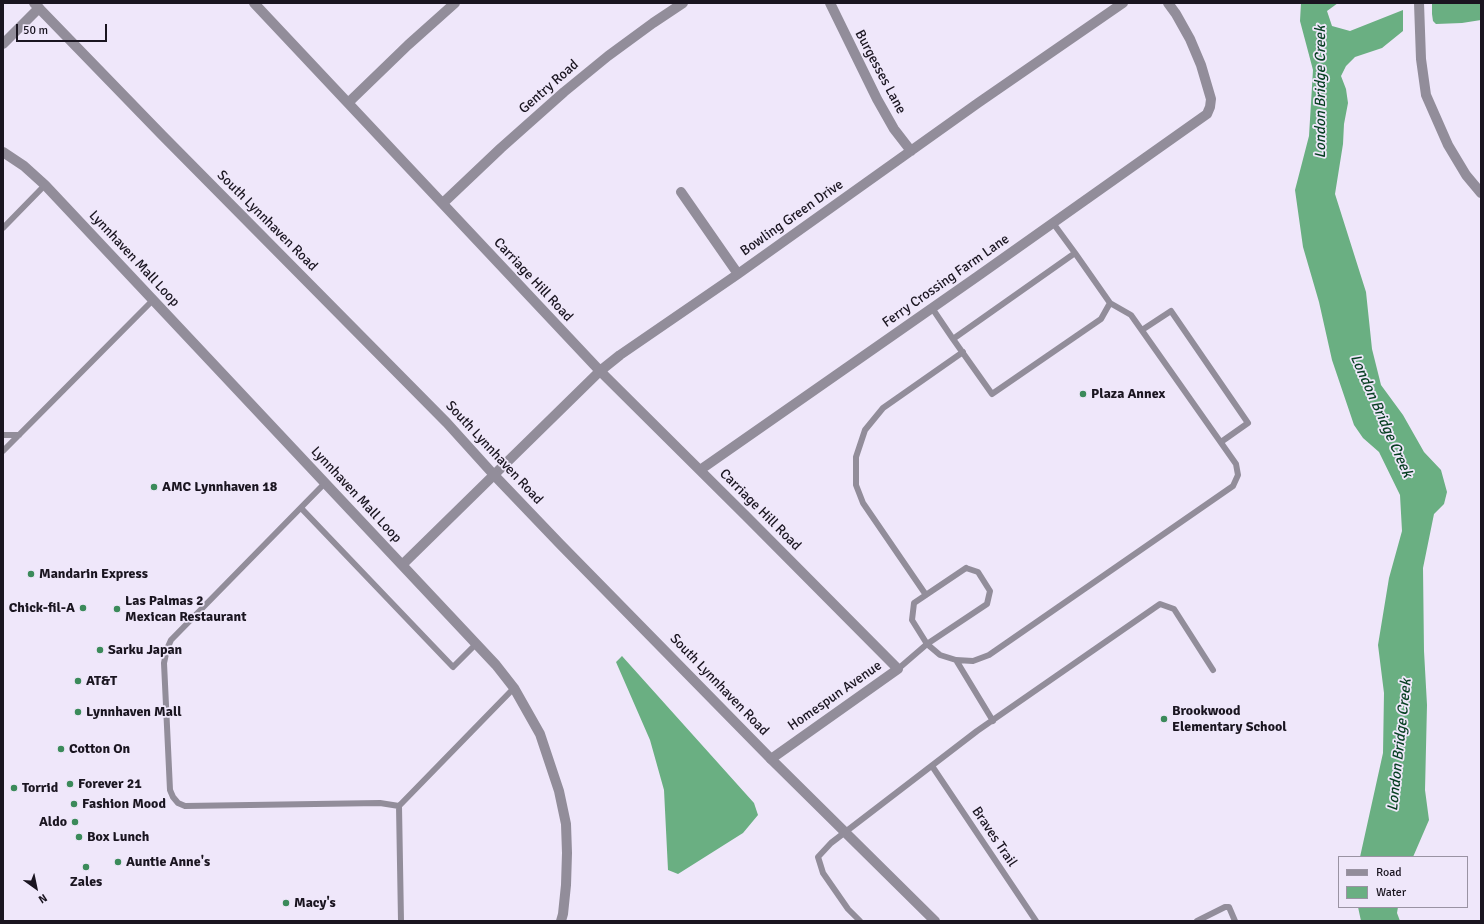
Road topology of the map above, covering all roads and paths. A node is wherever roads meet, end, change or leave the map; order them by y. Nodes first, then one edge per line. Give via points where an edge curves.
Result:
1 (254, 3) edge
2 (455, 3) edge
3 (683, 3) edge
4 (830, 3) edge
5 (1123, 3) edge
6 (1168, 3) edge
7 (1419, 3) edge
8 (39, 5) edge
9 (3, 44) edge
10 (348, 103) junction
11 (911, 151) junction
12 (3, 152) edge
13 (45, 185) junction
14 (682, 192) dead end
15 (1481, 193) edge
16 (443, 203) junction
17 (1054, 223) junction
18 (3, 228) edge
19 (1075, 254) junction
20 (738, 274) junction
21 (153, 300) junction
22 (1110, 303) junction
23 (932, 308) junction
24 (1142, 330) junction
25 (953, 339) junction
26 (963, 352) junction
27 (600, 371) junction
28 (3, 435) edge
29 (19, 435) junction
30 (1221, 442) junction
31 (3, 451) edge
32 (700, 470) junction
33 (494, 475) junction
34 (325, 483) junction
35 (301, 508) junction
36 (402, 565) junction
37 (799, 568) joint
38 (926, 595) junction
39 (476, 644) junction
40 (928, 644) junction
41 (956, 660) junction
42 (898, 669) junction
43 (1213, 670) dead end
44 (514, 688) junction
45 (993, 721) junction
46 (771, 759) junction
47 (932, 766) junction
48 (399, 806) junction
49 (845, 832) junction
50 (401, 921) edge
51 (561, 921) edge
52 (860, 921) edge
53 (935, 921) edge
54 (1036, 921) edge
55 (1197, 921) edge
56 (1235, 921) edge

1 - 10 street, Carriage Hill Road
2 - 10 street
3 - 16 street, Gentry Road via 608,56 564,92
4 - 11 street, Burgesses Lane via 877,99 894,129
5 - 11 street, Bowling Green Drive
6 - 17 street, Ferry Crossing Farm Lane via 1190,39 1201,65 1211,99 1207,114
7 - 15 street via 1421,59 1426,95 1448,145 1466,175
8 - 9 street
8 - 33 street, South Lynnhaven Road via 447,423
10 - 16 street, Carriage Hill Road
11 - 20 street, Bowling Green Drive
12 - 13 street, Lynnhaven Mall Loop
13 - 18 lane
13 - 21 street, Lynnhaven Mall Loop
14 - 20 street
16 - 27 street, Carriage Hill Road
17 - 19 lane
17 - 23 street, Ferry Crossing Farm Lane
19 - 22 lane
19 - 25 lane
20 - 27 street, Bowling Green Drive
21 - 29 lane
21 - 34 street, Lynnhaven Mall Loop
22 - 24 lane via 1131,315
22 - 26 lane via 1101,319 992,394
23 - 25 lane
23 - 32 street, Ferry Crossing Farm Lane
24 - 30 lane
24 - 30 lane via 1171,311 1248,423
25 - 26 lane
26 - 38 lane via 883,408 865,430 856,457 856,485 863,503
27 - 32 street, Carriage Hill Road
27 - 33 street, Bowling Green Drive
28 - 29 lane
29 - 31 lane
30 - 41 lane via 1236,464 1238,475 1233,486 989,655 972,661
32 - 37 street, Carriage Hill Road
33 - 36 street, Bowling Green Drive
33 - 46 street, South Lynnhaven Road
34 - 35 lane
34 - 36 street, Lynnhaven Mall Loop
35 - 39 lane via 453,667
35 - 48 lane via 171,640 164,663 170,790 178,803 186,806 380,803
36 - 39 street, Lynnhaven Mall Loop
37 - 42 street, Homespun Avenue
38 - 40 lane via 914,603 912,620
38 - 40 lane via 966,568 978,572 990,591 987,604
39 - 44 street, Lynnhaven Mall Loop
40 - 41 lane via 940,655
40 - 42 lane
41 - 45 lane
42 - 46 street, Homespun Avenue
43 - 45 lane via 1174,609 1160,604
44 - 48 lane
44 - 51 street, Lynnhaven Mall Loop via 540,734 559,791 566,824 566,885
45 - 47 lane
46 - 49 street, South Lynnhaven Road
47 - 49 lane
47 - 54 lane, Braves Trail
48 - 50 lane
49 - 52 lane via 818,858 823,873 848,909
49 - 53 street, South Lynnhaven Road
55 - 56 lane via 1229,907

